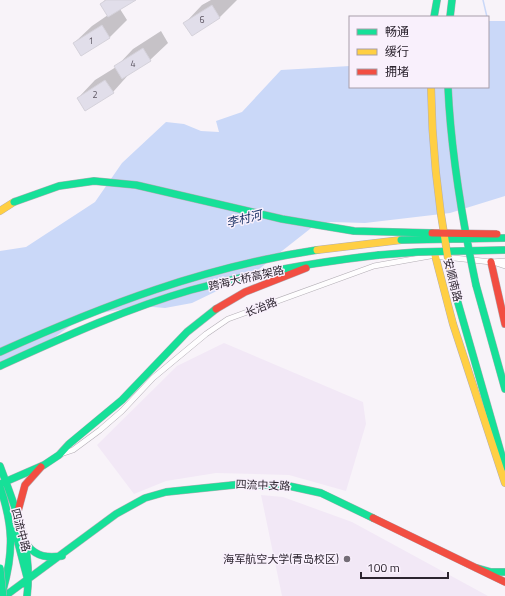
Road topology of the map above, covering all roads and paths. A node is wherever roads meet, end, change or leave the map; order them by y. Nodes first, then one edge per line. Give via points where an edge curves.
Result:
1 (437, 0) edge
2 (452, 0) edge
3 (434, 16) edge
4 (450, 16) edge
5 (431, 88) edge
6 (448, 88) edge
7 (0, 211) edge
8 (505, 237) edge
9 (505, 250) edge
10 (435, 255) junction
11 (327, 261) junction
12 (505, 261) edge
13 (491, 262) junction
14 (505, 266) edge
15 (505, 324) edge
16 (0, 352) edge
17 (0, 366) edge
18 (505, 389) edge
19 (59, 455) junction
20 (44, 465) junction
21 (0, 466) edge
22 (505, 467) edge
23 (3, 483) edge
24 (505, 483) edge
25 (0, 487) edge
26 (18, 512) junction
27 (11, 519) junction
28 (27, 544) junction
29 (62, 556) junction
30 (0, 568) edge
31 (477, 568) junction
32 (505, 572) edge
33 (28, 581) junction
34 (505, 582) edge
35 (4, 596) edge
36 (14, 596) edge
37 (27, 596) edge

1 - 3 main road
2 - 4 main road
5 - 22 main road, 安顺南路, bridge via 436,189 446,253
6 - 18 main road, 安顺南路, bridge via 452,141 464,226 476,285
7 - 8 main road, bridge via 14,202 59,186 76,182 102,182 136,185 282,219 354,231 453,232
8 - 16 main road, 跨海大桥高架路, bridge via 366,243 315,249 250,262 154,289 102,308
9 - 11 main road, 跨海大桥高架路, bridge via 418,252
10 - 13 street, 长治路
10 - 19 street, 长治路 via 374,266 228,319 153,378 100,430 73,450
10 - 24 main road via 453,324
11 - 17 main road, 跨海大桥高架路 via 255,274 165,299 115,317
11 - 19 main road via 245,292 220,306 187,332 108,413
12 - 13 street, 长治路
13 - 14 street
13 - 15 main road
19 - 20 main road
20 - 23 main road
20 - 26 main road via 25,485
21 - 23 main road, 四流中路
23 - 26 main road, 四流中路
25 - 27 main road, 四流中路
26 - 28 main road, 四流中路
27 - 33 main road
27 - 35 main road, 四流中路 via 12,552
28 - 29 main road via 32,552 38,555
28 - 33 main road, 四流中路
29 - 31 main road, 四流中支路 via 107,521 152,494 233,483 270,482 297,486 327,496
29 - 33 main road, 四流中支路
30 - 35 main road, bridge
31 - 32 main road
31 - 34 main road, 四流中支路
33 - 35 main road, 四流中支路 via 17,585
33 - 37 main road, 四流中路
35 - 36 main road

